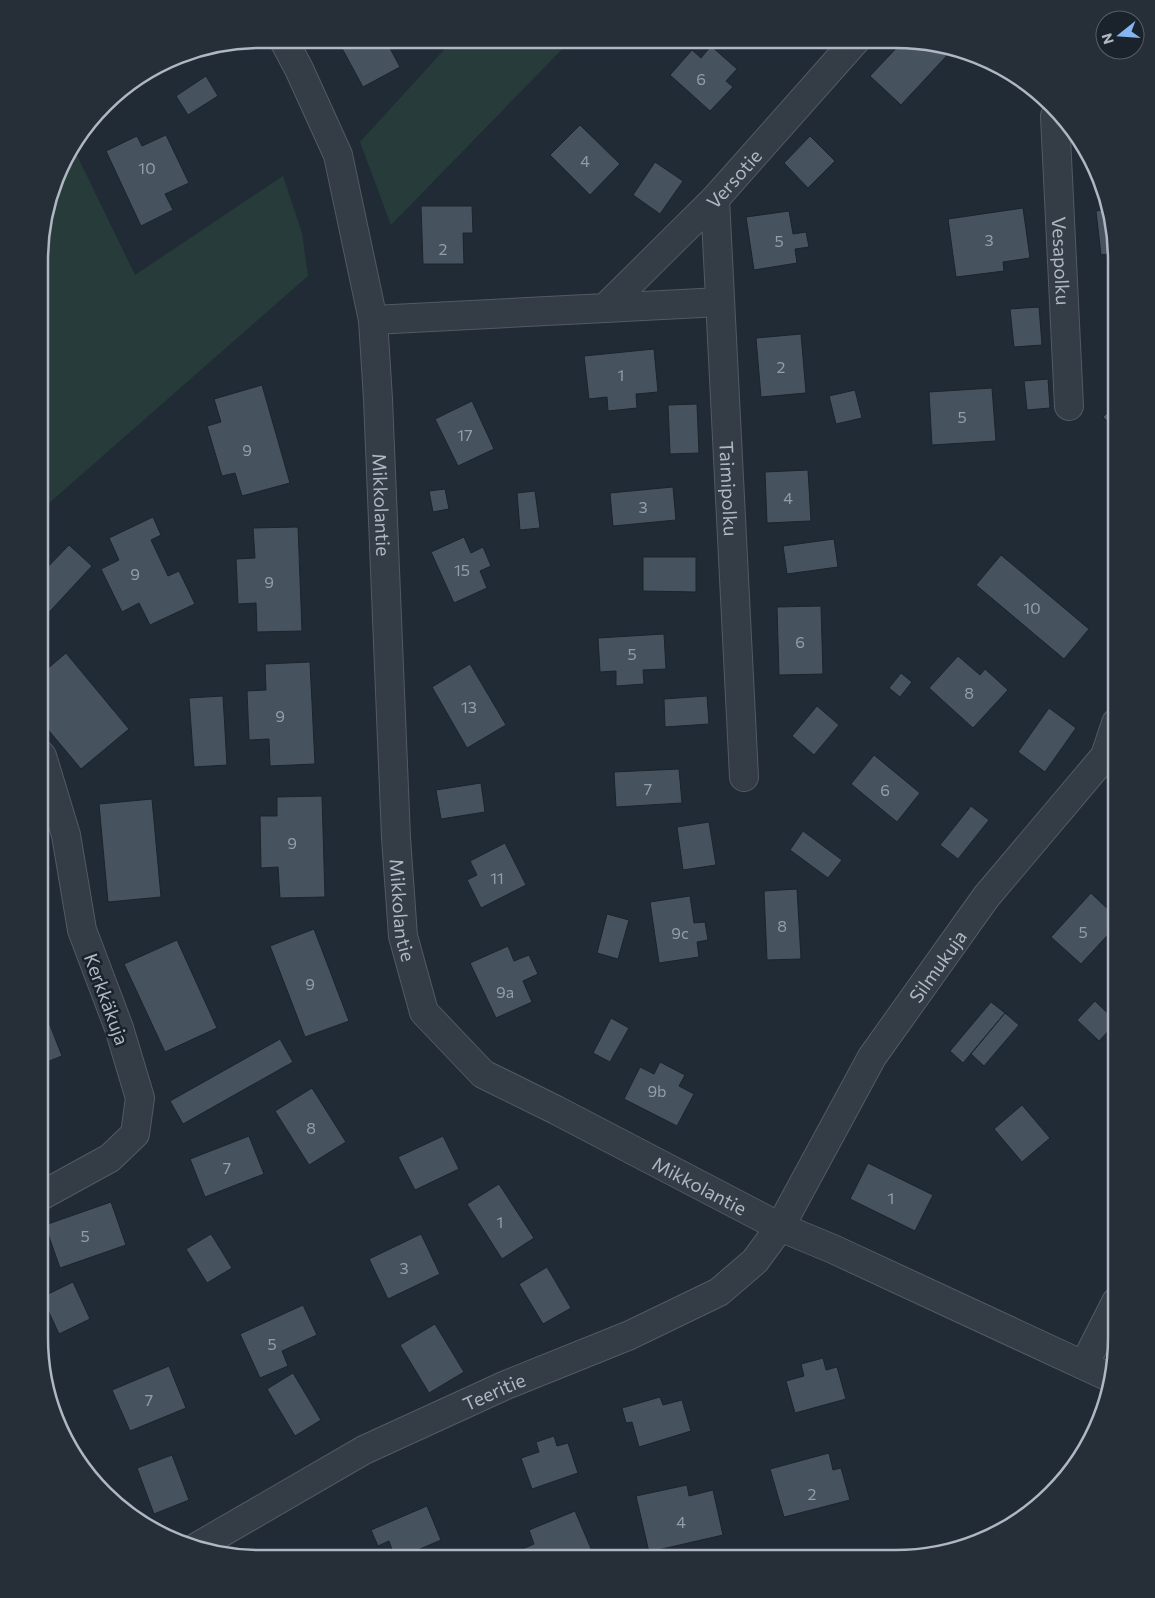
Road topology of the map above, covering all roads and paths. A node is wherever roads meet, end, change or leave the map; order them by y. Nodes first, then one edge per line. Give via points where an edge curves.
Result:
1 (287, 48) edge
2 (849, 48) edge
3 (1055, 120) edge
4 (715, 199) junction
5 (720, 302) junction
6 (605, 308) junction
7 (373, 320) junction
8 (1069, 406) dead end
9 (1108, 747) edge
10 (47, 772) edge
11 (744, 777) dead end
12 (47, 1193) edge
13 (780, 1227) junction
14 (1108, 1318) edge
15 (1084, 1365) junction
16 (1104, 1375) edge
17 (204, 1543) edge

1 - 7 street, Mikkolantie via 338,155
2 - 4 street, Versotie
3 - 8 street, Vesapolku
4 - 5 street, Taimipolku
4 - 6 street, Versotie
5 - 6 street
5 - 11 street, Taimipolku
6 - 7 street
7 - 13 street, Mikkolantie via 403,936 424,1012 483,1074
9 - 13 street, Silmukuja via 1105,756 986,897 872,1058
10 - 12 street, Kerkkäkuja via 66,835 82,930 119,1028 140,1098 135,1134 110,1158
13 - 15 street, Mikkolantie
13 - 17 street, Teeritie via 755,1261 719,1292 630,1335 506,1385 364,1450
14 - 15 street
15 - 16 street, Mikkolantie

